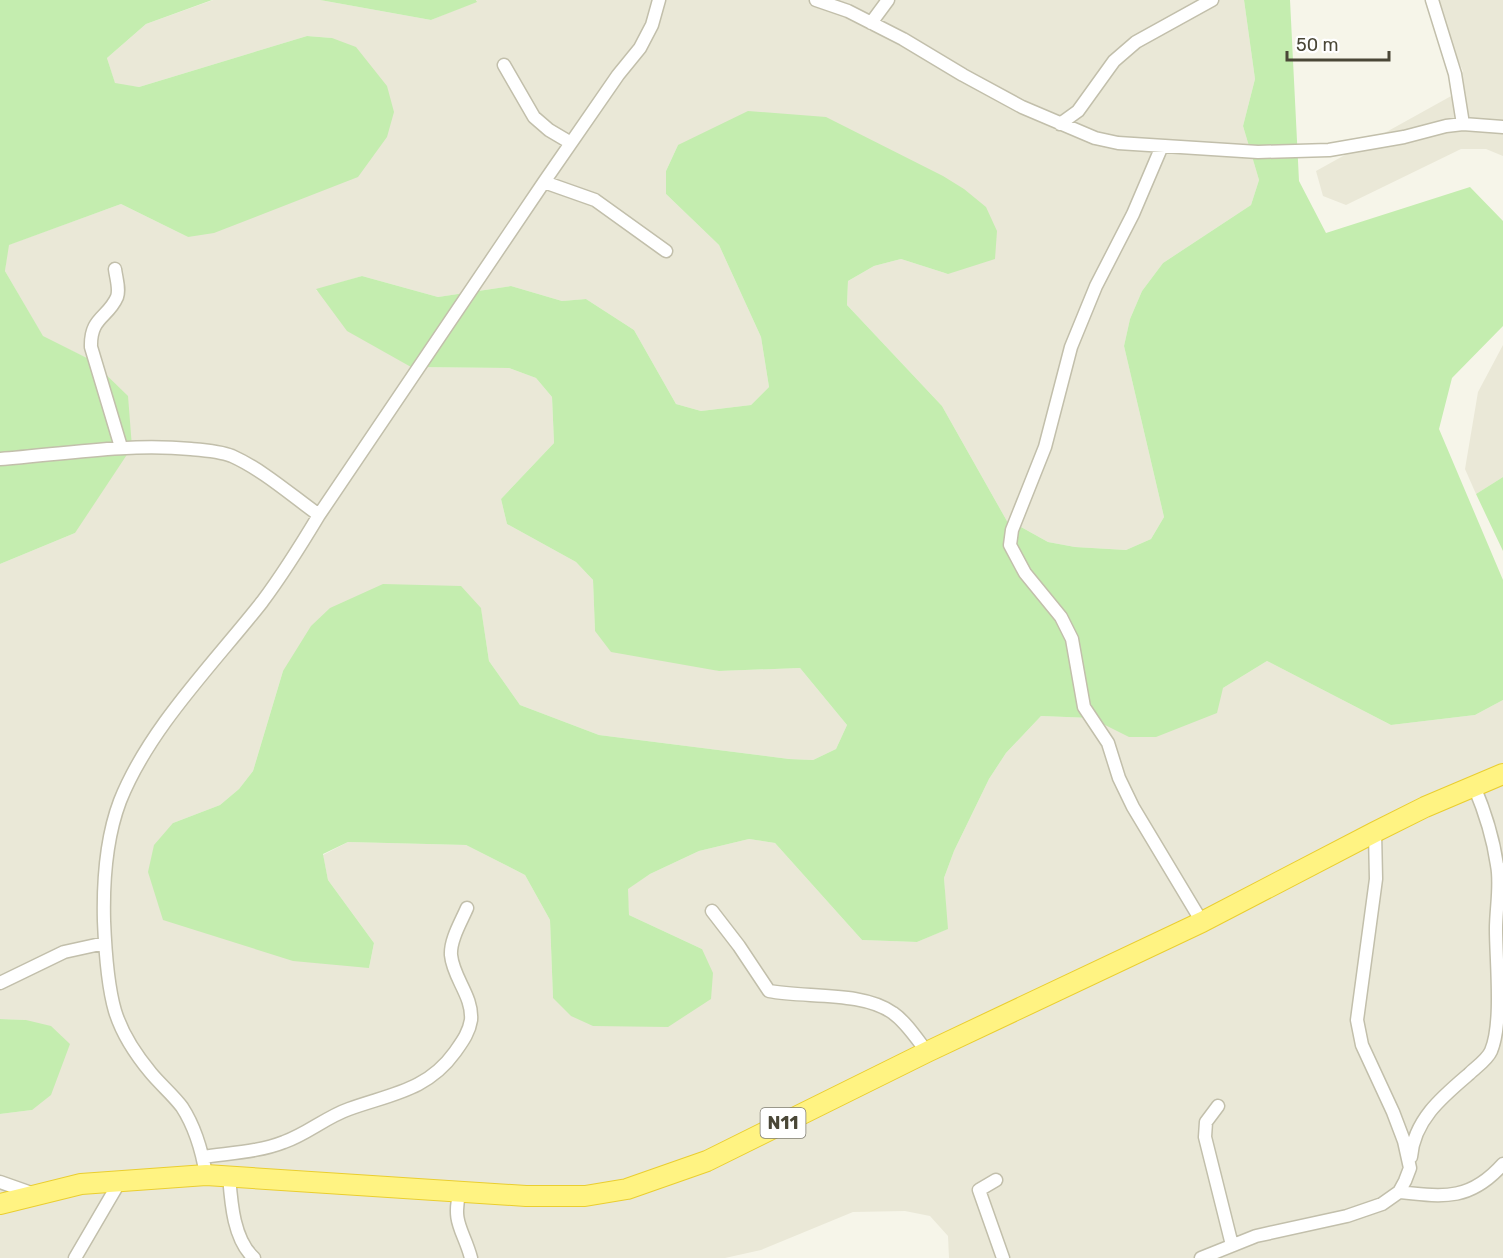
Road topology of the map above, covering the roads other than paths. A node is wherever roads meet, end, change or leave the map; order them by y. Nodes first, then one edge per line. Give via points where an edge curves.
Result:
1 (659, 0) edge
2 (816, 0) edge
3 (888, 0) edge
4 (1212, 0) edge
5 (1432, 0) edge
6 (871, 23) junction
7 (504, 65) dead end
8 (1463, 123) junction
9 (1060, 124) junction
10 (1503, 127) edge
11 (571, 143) junction
12 (1162, 146) junction
13 (544, 182) junction
14 (666, 251) dead end
15 (115, 269) dead end
16 (121, 447) junction
17 (0, 459) edge
18 (319, 515) junction
19 (1503, 774) edge
20 (1474, 786) junction
21 (1375, 832) junction
22 (467, 908) dead end
23 (712, 911) dead end
24 (1202, 921) junction
25 (105, 943) junction
26 (0, 983) edge
27 (927, 1052) junction
28 (1218, 1106) dead end
29 (1503, 1164) edge
30 (205, 1166) junction
31 (1410, 1168) junction
32 (229, 1175) junction
33 (996, 1180) dead end
34 (120, 1181) junction
35 (0, 1182) edge
36 (460, 1192) junction
37 (1399, 1192) junction
38 (33, 1194) junction
39 (0, 1204) edge
40 (1232, 1245) junction
41 (75, 1258) edge
42 (254, 1258) edge
43 (471, 1258) edge
44 (1003, 1258) edge
45 (1201, 1258) edge

1 - 11 street via 640,48
2 - 6 street
3 - 6 street
4 - 9 street via 1136,42 1114,61 1078,111
5 - 8 street via 1455,74
6 - 9 street
7 - 11 street via 534,117
8 - 10 street
8 - 12 street via 1329,150 1258,152
9 - 12 street via 1118,143
11 - 13 street
12 - 24 street via 1071,347 1046,447 1012,530 1010,545 1024,573 1065,624 1072,639 1084,707 1108,743 1133,807
13 - 14 street via 595,200
13 - 18 street
15 - 16 street via 116,299 99,318 91,340
16 - 17 street
16 - 18 street via 169,447 229,455
18 - 25 street via 286,569 176,708 139,763 120,801 110,841 103,890
19 - 20 highway, N11
20 - 21 highway, N11
20 - 31 street via 1498,867 1496,1039 1490,1053 1438,1101 1419,1128
21 - 24 highway, N11
21 - 31 street via 1376,879 1357,1020 1362,1045 1394,1112
22 - 30 street via 451,947 451,957 469,1000 471,1019 466,1037 433,1076 403,1093 332,1116 282,1143
23 - 27 street via 770,991 880,1004 896,1014
24 - 27 highway, N11
25 - 26 street via 64,952
25 - 30 street via 115,1010 127,1038 151,1073 182,1107
27 - 36 highway, N11 via 707,1161 627,1189 585,1196
28 - 40 street via 1206,1122 1205,1137
29 - 37 street via 1475,1189 1455,1195
30 - 32 highway, N11
30 - 34 highway, N11
31 - 37 street
32 - 36 highway, N11
32 - 42 street via 238,1229
33 - 44 street via 979,1190
34 - 38 highway, N11
34 - 41 street
35 - 38 street
36 - 43 street via 456,1220
37 - 40 street via 1382,1204 1347,1216
38 - 39 highway, N11
40 - 45 street

